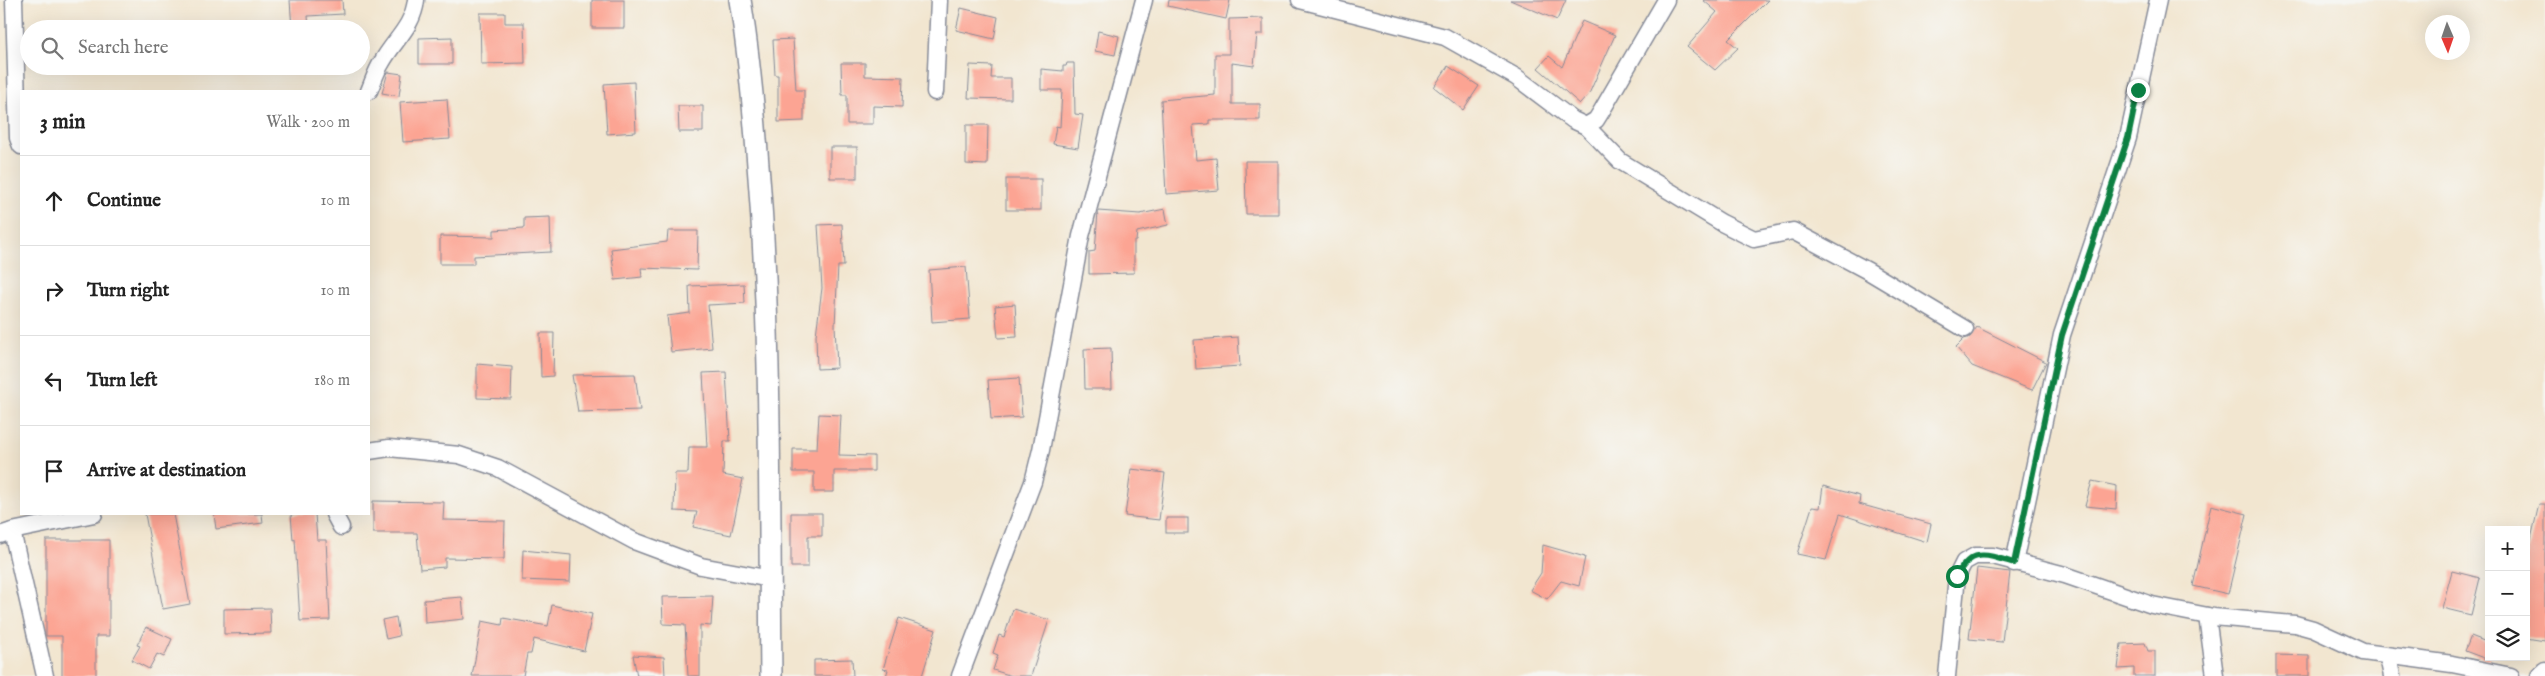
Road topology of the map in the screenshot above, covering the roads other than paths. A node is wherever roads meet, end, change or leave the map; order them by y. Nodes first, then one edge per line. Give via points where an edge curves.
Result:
1 (14, 0) edge
2 (416, 0) edge
3 (740, 0) edge
4 (939, 0) edge
5 (1144, 0) edge
6 (1300, 0) edge
7 (1357, 0) edge
8 (1666, 0) edge
9 (2158, 0) edge
10 (1346, 12) junction
11 (369, 90) edge
12 (935, 92) dead end
13 (1586, 126) junction
14 (20, 143) edge
15 (1965, 330) dead end
16 (370, 451) edge
17 (89, 515) edge
18 (6, 533) edge
19 (2014, 563) junction
20 (770, 579) junction
21 (2207, 616) junction
22 (2388, 657) junction
23 (2545, 670) edge
24 (45, 676) edge
25 (771, 676) edge
26 (960, 676) edge
27 (1947, 676) edge
28 (2215, 676) edge
29 (2392, 676) edge
30 (2511, 676) edge
31 (2539, 676) edge

1 - 14 street
2 - 11 street via 415,13 403,35 382,61
3 - 20 street via 764,246 769,348
4 - 12 street
5 - 26 street via 1081,236 1033,482
6 - 10 street
7 - 10 street
8 - 13 street via 1596,120
9 - 19 street via 2128,138 2062,335
10 - 13 street via 1444,37 1516,77 1573,120
13 - 15 street via 1620,161 1722,223 1754,239 1793,231 1868,271
16 - 20 street via 389,448 458,455 498,468 634,541 701,566
17 - 18 street
18 - 24 street
19 - 21 street via 2065,575 2152,605
19 - 27 street via 1992,556 1975,556 1964,562 1957,576
20 - 25 street
21 - 22 street via 2294,624 2356,649
21 - 28 street
22 - 29 street
22 - 30 street via 2452,664
23 - 31 street

